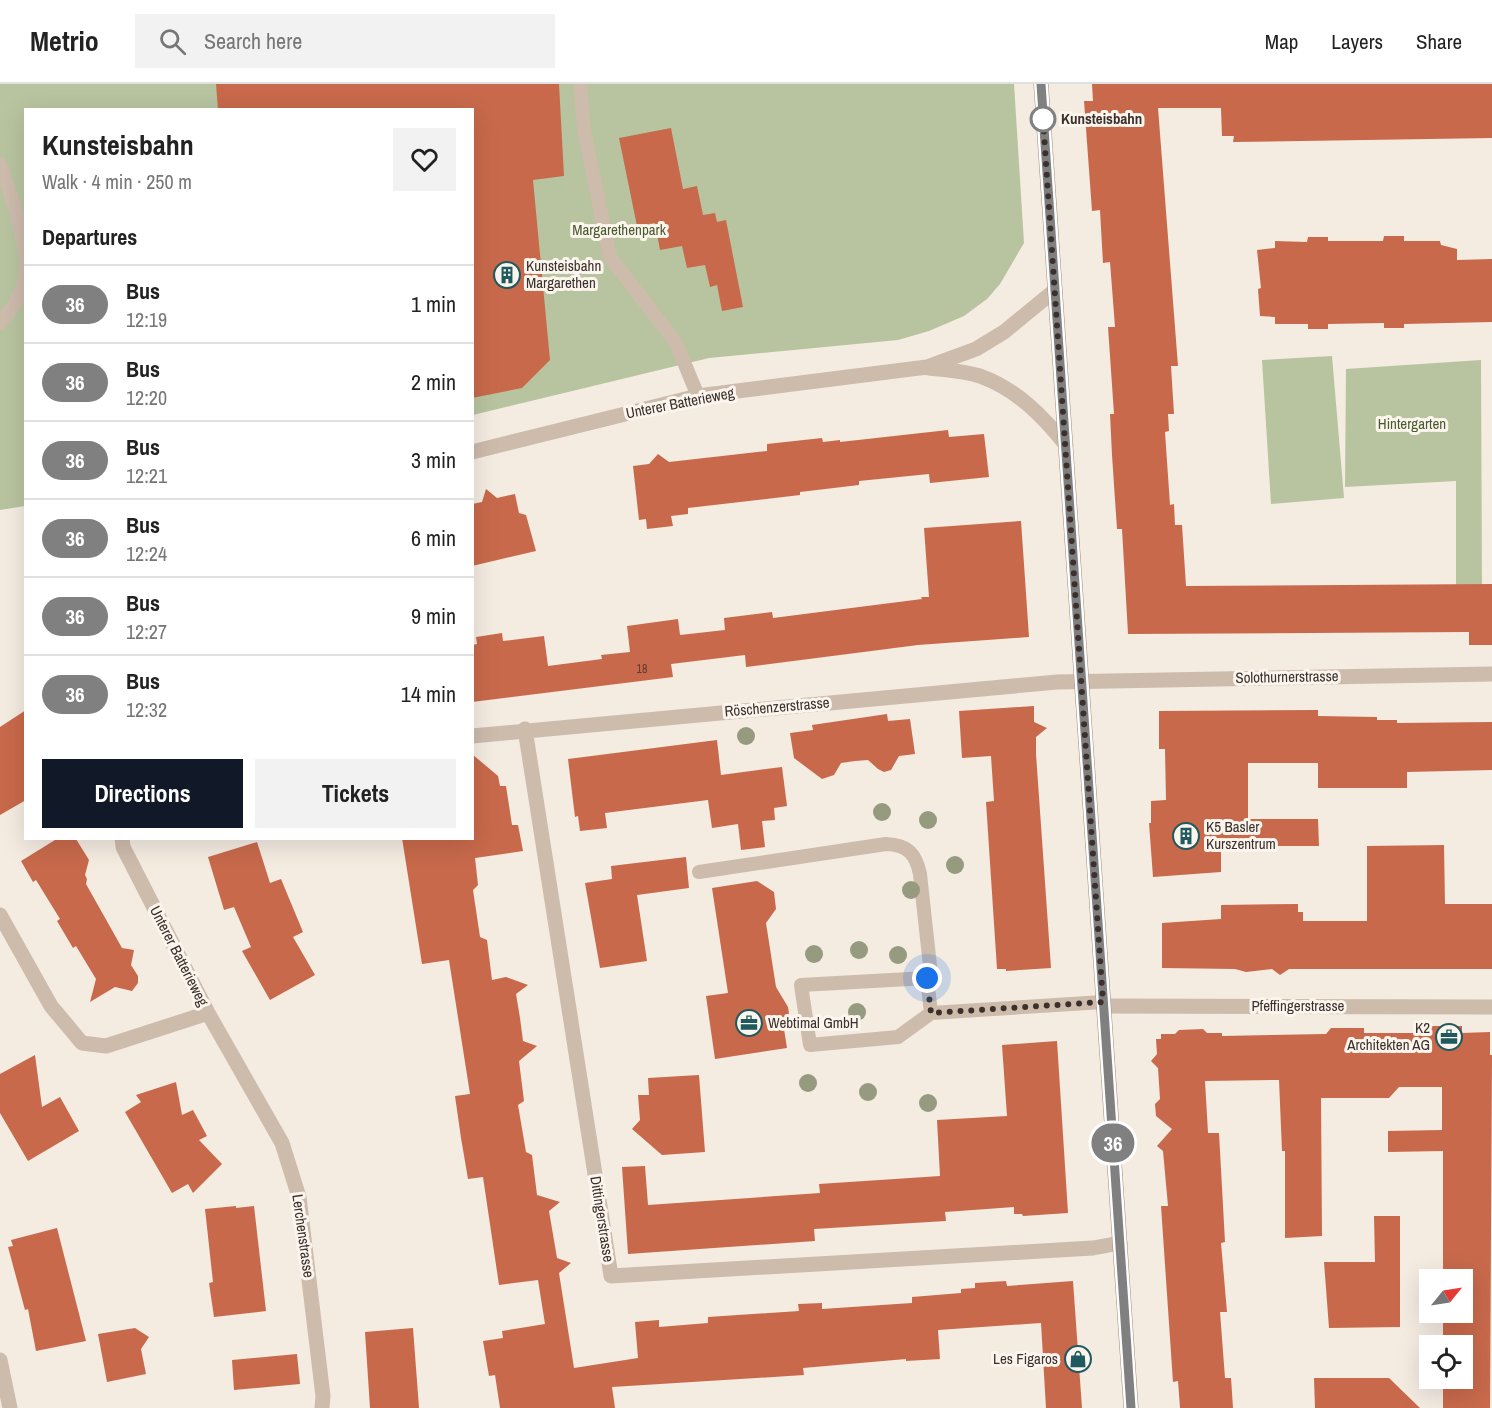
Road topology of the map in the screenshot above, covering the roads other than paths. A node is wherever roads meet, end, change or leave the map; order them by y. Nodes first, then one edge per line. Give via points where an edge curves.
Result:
1 (580, 84) edge
2 (1041, 84) edge
3 (0, 164) edge
4 (24, 251) edge
5 (24, 281) edge
6 (1054, 291) junction
7 (0, 323) edge
8 (927, 367) junction
9 (698, 396) junction
10 (1065, 444) junction
11 (474, 452) edge
12 (1492, 674) edge
13 (1081, 680) junction
14 (525, 729) junction
15 (474, 736) edge
16 (122, 840) edge
17 (699, 872) dead end
18 (0, 915) edge
19 (927, 978) junction
20 (1103, 1004) junction
21 (1492, 1007) edge
22 (208, 1013) junction
23 (931, 1013) junction
24 (1120, 1243) junction
25 (0, 1360) edge
26 (10, 1408) edge
27 (322, 1408) edge
28 (1131, 1408) edge

1 - 9 lane via 584,130 610,257 676,343
2 - 6 main road
3 - 4 lane via 16,210
5 - 7 lane via 13,308
6 - 8 street, Unterer Batterieweg via 1004,332 976,349
6 - 10 main road
8 - 9 street, Unterer Batterieweg
8 - 10 street, Unterer Batterieweg via 978,376 1008,388 1045,419
9 - 11 street, Unterer Batterieweg
10 - 13 main road
12 - 13 street, Solothurnerstrasse
13 - 14 street, Röschenzerstrasse
13 - 20 main road
14 - 15 street, Röschenzerstrasse
14 - 24 street, Dittingerstrasse via 611,1276 1093,1248
16 - 22 street, Unterer Batterieweg
17 - 19 lane via 886,844 909,849 920,874 930,966
18 - 22 street, Unterer Batterieweg via 51,1006 82,1042 106,1046
19 - 23 lane
19 - 23 lane via 801,985 810,1045 898,1037
20 - 21 street, Pfeffingerstrasse
20 - 23 lane
20 - 24 main road
22 - 27 street, Lerchenstrasse via 282,1143 299,1197
24 - 28 main road
25 - 26 street

